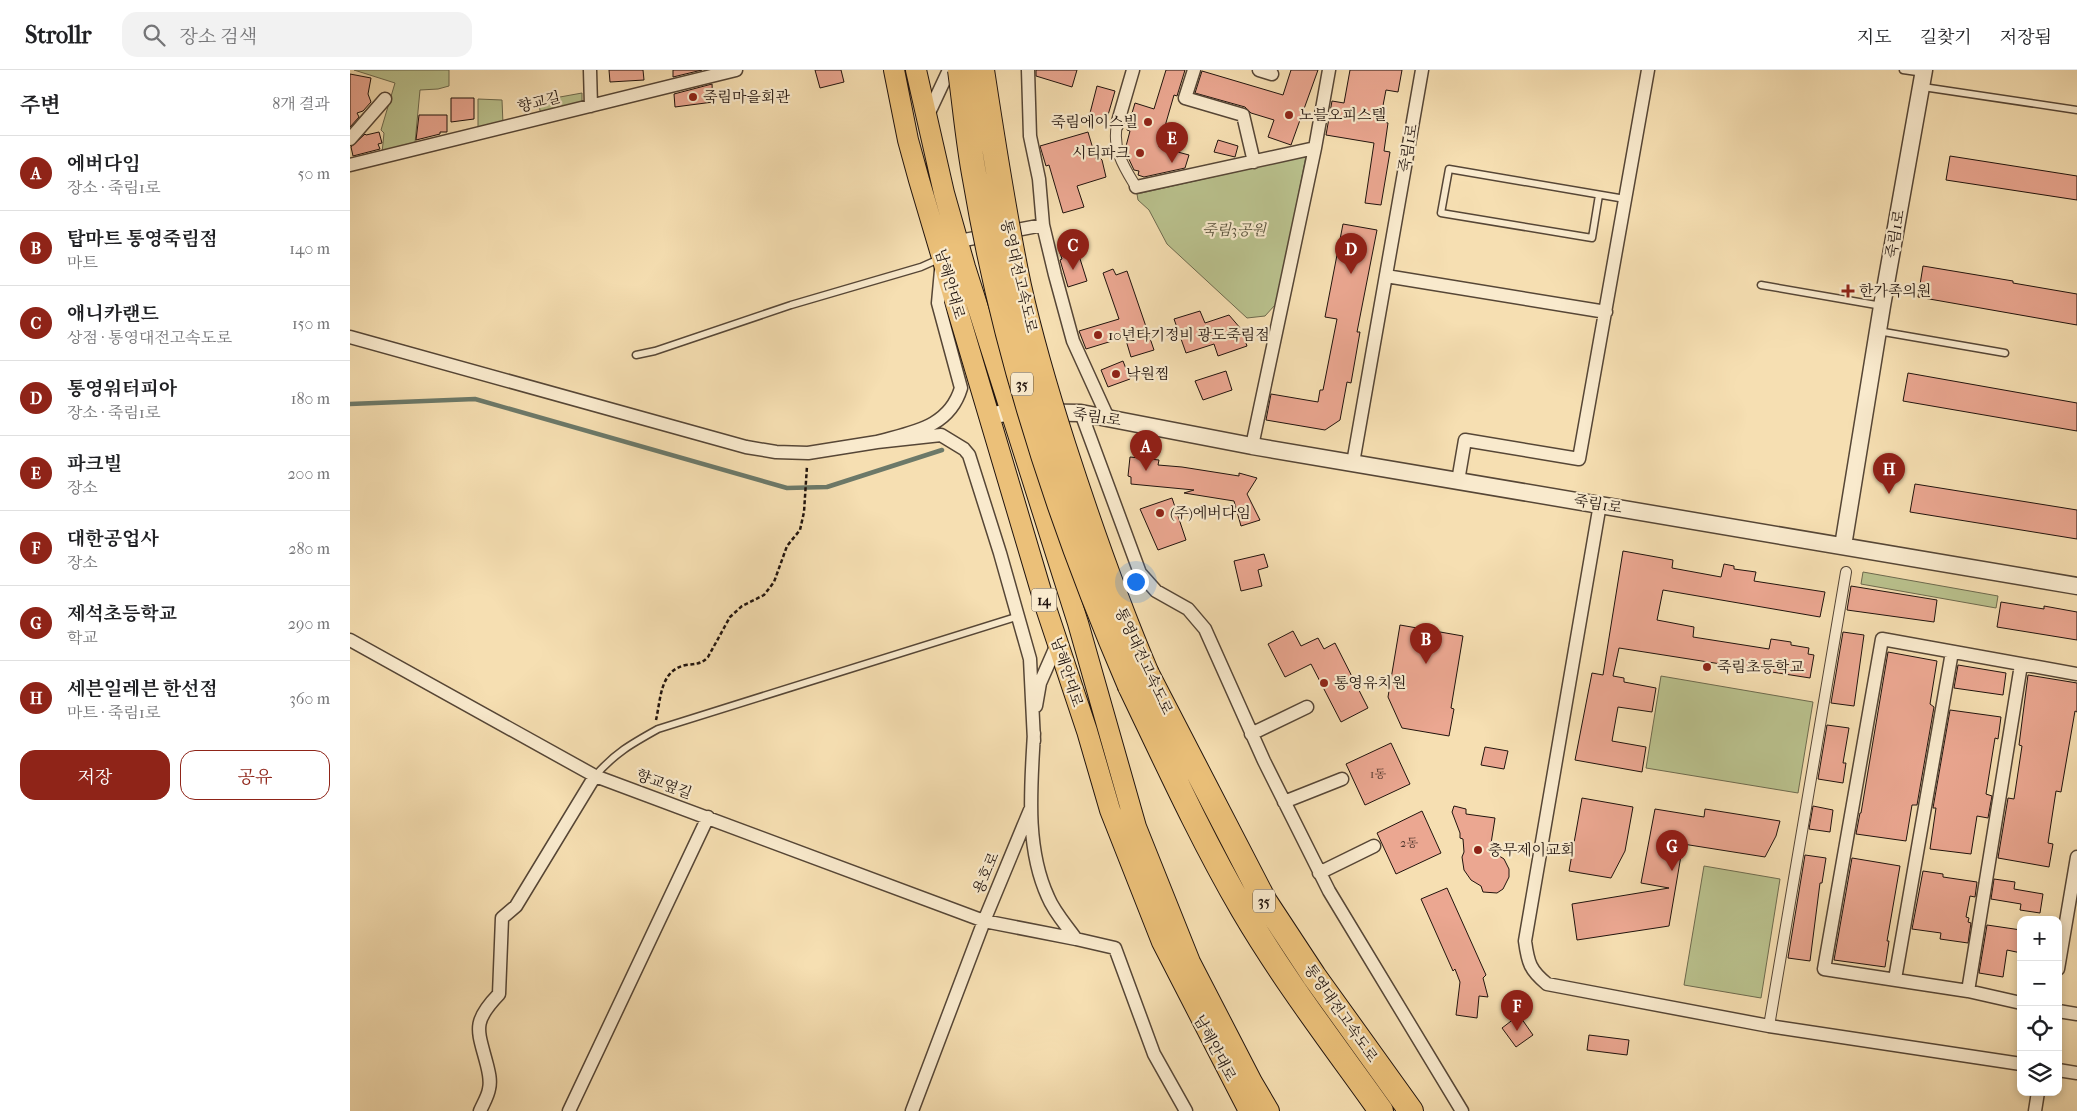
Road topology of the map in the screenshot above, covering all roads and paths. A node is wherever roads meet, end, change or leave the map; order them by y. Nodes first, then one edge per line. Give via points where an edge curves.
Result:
1 (590, 70) edge
2 (736, 70) edge
3 (894, 70) edge
4 (916, 70) edge
5 (949, 70) edge
6 (960, 70) edge
7 (982, 70) edge
8 (1028, 70) edge
9 (1133, 70) edge
10 (1194, 70) edge
11 (1258, 70) edge
12 (1329, 70) edge
13 (1422, 70) edge
14 (1648, 70) edge
15 (1903, 70) edge
16 (1272, 74) dead end
17 (1923, 76) edge
18 (385, 99) dead end
19 (592, 106) junction
20 (2077, 110) edge
21 (926, 117) junction
22 (1116, 125) joint
23 (350, 139) edge
24 (1315, 148) junction
25 (1254, 162) junction
26 (350, 165) edge
27 (1136, 187) joint
28 (1599, 195) junction
29 (1625, 199) junction
30 (1043, 225) junction
31 (959, 242) junction
32 (943, 258) junction
33 (1386, 276) junction
34 (1761, 285) dead end
35 (1882, 306) junction
36 (1606, 312) junction
37 (1878, 331) junction
38 (350, 337) edge
39 (2005, 352) dead end
40 (636, 355) dead end
41 (1011, 412) junction
42 (1081, 413) junction
43 (988, 416) junction
44 (1108, 418) junction
45 (877, 442) junction
46 (1252, 446) junction
47 (1353, 463) junction
48 (806, 478) dead end
49 (1458, 480) junction
50 (1600, 504) junction
51 (1843, 546) junction
52 (1846, 572) dead end
53 (2077, 586) edge
54 (1019, 616) junction
55 (350, 640) edge
56 (1058, 642) junction
57 (1952, 652) junction
58 (2021, 665) junction
59 (2077, 674) edge
60 (1138, 680) junction
61 (1307, 707) dead end
62 (658, 729) junction
63 (1251, 734) junction
64 (1034, 742) junction
65 (595, 776) junction
66 (1342, 779) dead end
67 (1284, 802) junction
68 (1032, 805) junction
69 (708, 817) junction
70 (1374, 846) dead end
71 (2077, 857) edge
72 (1319, 872) junction
73 (984, 921) junction
74 (1076, 939) junction
75 (2059, 961) edge
76 (1894, 979) junction
77 (1968, 991) junction
78 (2017, 1002) edge
79 (2062, 1012) edge
80 (2077, 1014) edge
81 (1768, 1026) junction
82 (2017, 1063) edge
83 (2062, 1071) edge
84 (2077, 1073) edge
85 (2037, 1096) edge
86 (480, 1111) edge
87 (569, 1111) edge
88 (912, 1111) edge
89 (1186, 1111) edge
90 (1248, 1111) edge
91 (1269, 1111) edge
92 (1381, 1111) edge
93 (1410, 1111) edge
94 (1462, 1111) edge
95 (2035, 1111) edge

1 - 19 street
2 - 19 street, 향교길
3 - 32 main road, 남해안대로 / 14 via 908,140
4 - 21 main road, 남해안대로 / 14
5 - 21 street
6 - 60 highway, 통영대전고속도로 / 35, bridge via 975,179 1021,379 1043,454 1100,616
7 - 60 highway, 통영대전고속도로 / 35, bridge via 1019,288 1050,404 1118,607
8 - 30 street via 1030,136 1039,179
9 - 22 street
10 - 25 street via 1185,98 1243,115
11 - 16 street
12 - 24 street
13 - 33 street, 죽림1로
14 - 29 street
15 - 17 lane
17 - 20 lane
17 - 35 street, 죽림1로
18 - 23 street
19 - 26 street, 향교길
21 - 31 main road, 남해안대로 / 14
22 - 27 street via 1116,147
24 - 25 street
24 - 46 street
25 - 27 street
28 - 28 lane via 1449,169 1442,213 1592,238
28 - 29 lane
29 - 36 street
30 - 31 street
30 - 44 street via 1073,341
31 - 41 main road, 남해안대로 / 14
32 - 40 lane
32 - 43 main road, 남해안대로 / 14
32 - 45 street via 938,303 961,388 959,397 936,423
33 - 36 street
33 - 47 street, 죽림1로
34 - 35 lane
35 - 37 street, 죽림1로
36 - 49 street via 1579,459 1465,440
37 - 39 lane
37 - 51 street, 죽림1로
38 - 45 street via 746,447 808,453
41 - 42 street, 죽림1로
41 - 43 street, 죽림1로
41 - 91 main road, 남해안대로 / 14 via 1078,623 1136,826 1190,962
42 - 44 street, 죽림1로
42 - 63 street via 1140,573 1156,591 1188,609 1205,630
43 - 56 main road, 남해안대로 / 14
44 - 46 street, 죽림1로
45 - 54 street via 941,435 969,455
46 - 47 street, 죽림1로
47 - 49 street, 죽림1로
48 - 62 path via 800,530 787,546 774,582 768,591 730,617 703,662 670,672 656,721
49 - 50 street, 죽림1로
50 - 51 street, 죽림1로
50 - 81 street via 1525,941 1528,956 1534,973 1547,984
51 - 53 street, 죽림1로
52 - 81 street
54 - 62 lane
54 - 64 street via 1030,659
55 - 65 street, 향교옆길
56 - 64 street, 용호로 via 1040,683
56 - 90 main road, 남해안대로 / 14 via 1110,810 1140,889 1162,942
57 - 58 street
57 - 76 street
57 - 76 street via 1882,638 1824,970
58 - 59 street
58 - 77 street
60 - 92 highway, 통영대전고속도로 / 35 via 1200,831 1244,911 1296,992
60 - 93 highway, 통영대전고속도로 / 35 via 1264,900
61 - 63 street
62 - 65 lane via 622,749
63 - 67 street
64 - 68 street, 용호로
65 - 69 street, 향교옆길
65 - 86 street via 516,906 502,918 499,994 486,1007 478,1024 489,1073 489,1089
66 - 67 street
67 - 72 street
68 - 73 street, 용호로
68 - 74 street via 1036,864 1048,899
69 - 73 street, 향교옆길
69 - 87 street
70 - 72 street
71 - 75 street
72 - 94 street via 1366,956
73 - 74 street, 향교옆길
73 - 88 street, 용호로
74 - 89 street, 향교옆길 via 1115,948 1154,1054
76 - 77 street
77 - 78 street
79 - 80 street
81 - 82 street
83 - 84 street
85 - 95 street

